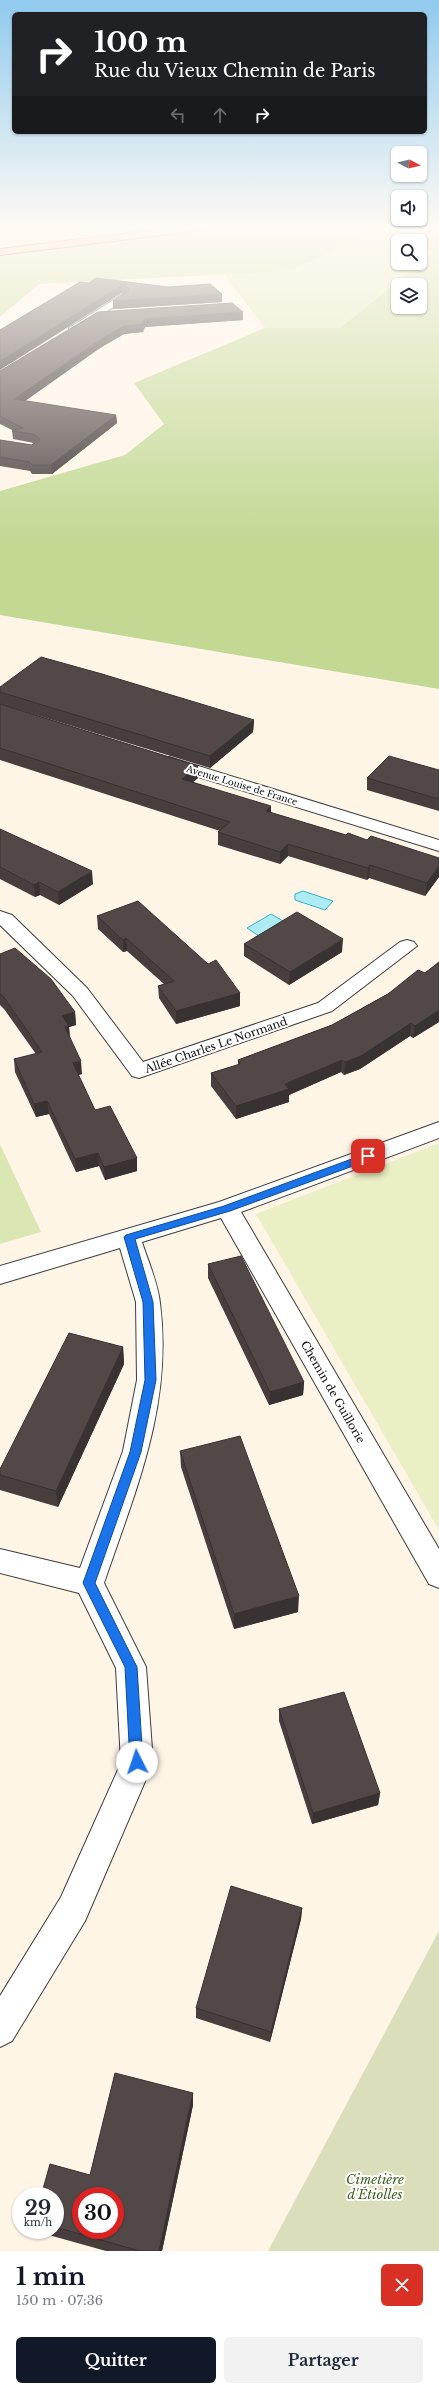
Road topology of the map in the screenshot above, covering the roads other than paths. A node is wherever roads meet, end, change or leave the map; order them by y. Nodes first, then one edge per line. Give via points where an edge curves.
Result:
1 (151, 757) edge
2 (439, 846) edge
3 (0, 916) edge
4 (407, 946) dead end
5 (439, 1130) edge
6 (227, 1208) junction
7 (129, 1237) junction
8 (0, 1275) edge
9 (0, 1561) edge
10 (439, 1575) edge
11 (89, 1583) junction
12 (0, 2029) edge

1 - 2 street, Avenue Louise de France
3 - 4 street, Allée Charles Le Normand via 80,992 139,1070 325,1007
5 - 6 street
6 - 7 street
6 - 10 street, Chemin de Guillorie
7 - 8 street
7 - 11 street via 148,1302 150,1380 136,1452
9 - 11 street
11 - 12 street via 131,1667 137,1762 73,1909

